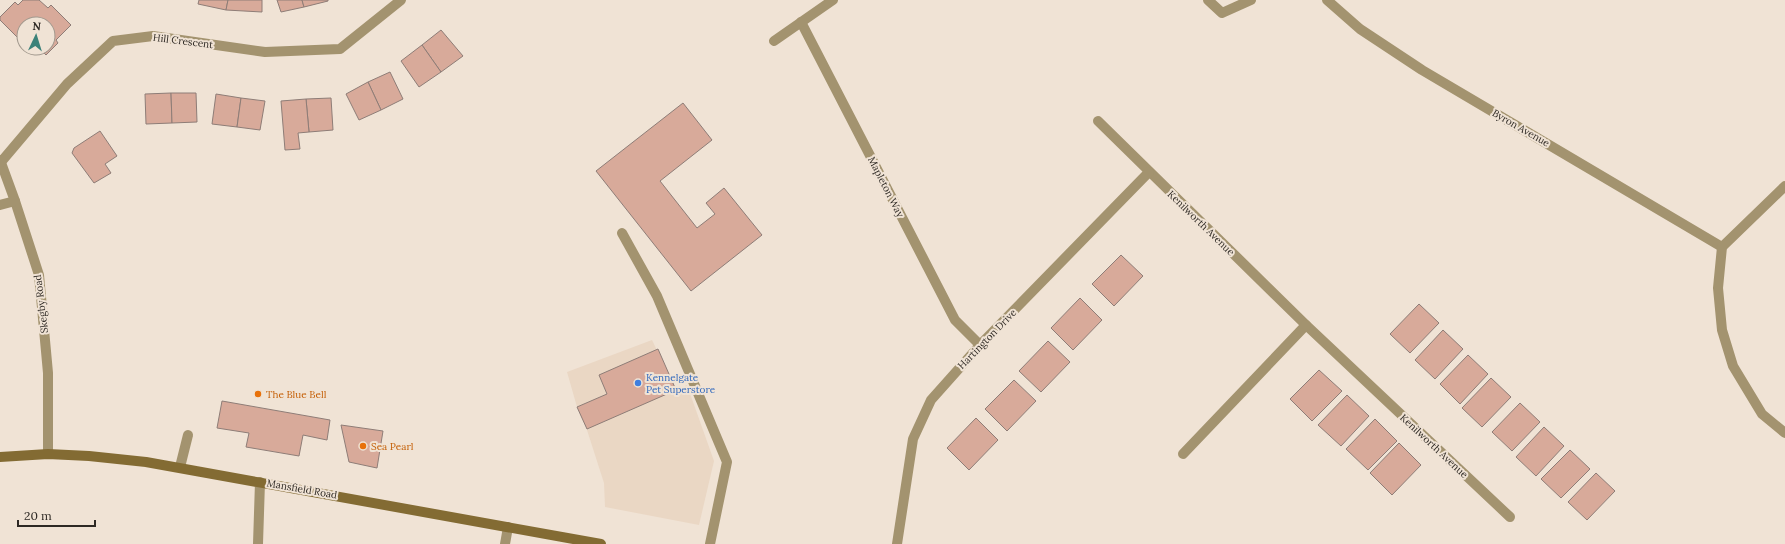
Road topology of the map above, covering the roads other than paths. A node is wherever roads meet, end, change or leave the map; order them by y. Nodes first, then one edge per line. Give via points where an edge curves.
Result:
1 (401, 0) edge
2 (833, 0) edge
3 (1208, 0) edge
4 (1251, 0) edge
5 (1327, 0) edge
6 (801, 22) junction
7 (774, 41) dead end
8 (1098, 121) dead end
9 (0, 161) edge
10 (1149, 172) junction
11 (1785, 186) edge
12 (15, 201) junction
13 (0, 205) edge
14 (622, 233) dead end
15 (1722, 247) junction
16 (1306, 325) junction
17 (980, 345) junction
18 (1785, 433) edge
19 (188, 435) dead end
20 (48, 454) junction
21 (1184, 454) dead end
22 (0, 457) edge
23 (180, 467) junction
24 (260, 482) junction
25 (1510, 517) dead end
26 (508, 527) junction
27 (258, 544) edge
28 (505, 544) edge
29 (601, 544) edge
30 (710, 544) edge
31 (897, 544) edge

1 - 9 street, Hill Crescent via 340,49 265,52 153,36 113,41 67,84
2 - 6 street
3 - 4 street via 1222,13
5 - 15 street, Byron Avenue via 1360,29 1422,70
6 - 7 street
6 - 17 street, Mapleton Way via 955,320
8 - 10 street, Kenilworth Avenue
9 - 12 street, Skegby Road
10 - 16 street, Kenilworth Avenue
10 - 17 street, Hartington Drive
11 - 15 street
12 - 13 street
12 - 20 street, Skegby Road via 39,275 48,373
14 - 30 street via 657,296 727,462
15 - 18 street via 1718,288 1722,330 1733,366 1762,414
16 - 21 street
16 - 25 street, Kenilworth Avenue
17 - 31 street, Hartington Drive via 931,400 914,439
19 - 23 street
20 - 22 main road, Mansfield Road
20 - 23 main road, Mansfield Road via 96,456
23 - 24 main road, Mansfield Road
24 - 26 main road, Mansfield Road
24 - 27 street
26 - 28 street
26 - 29 main road, Mansfield Road

